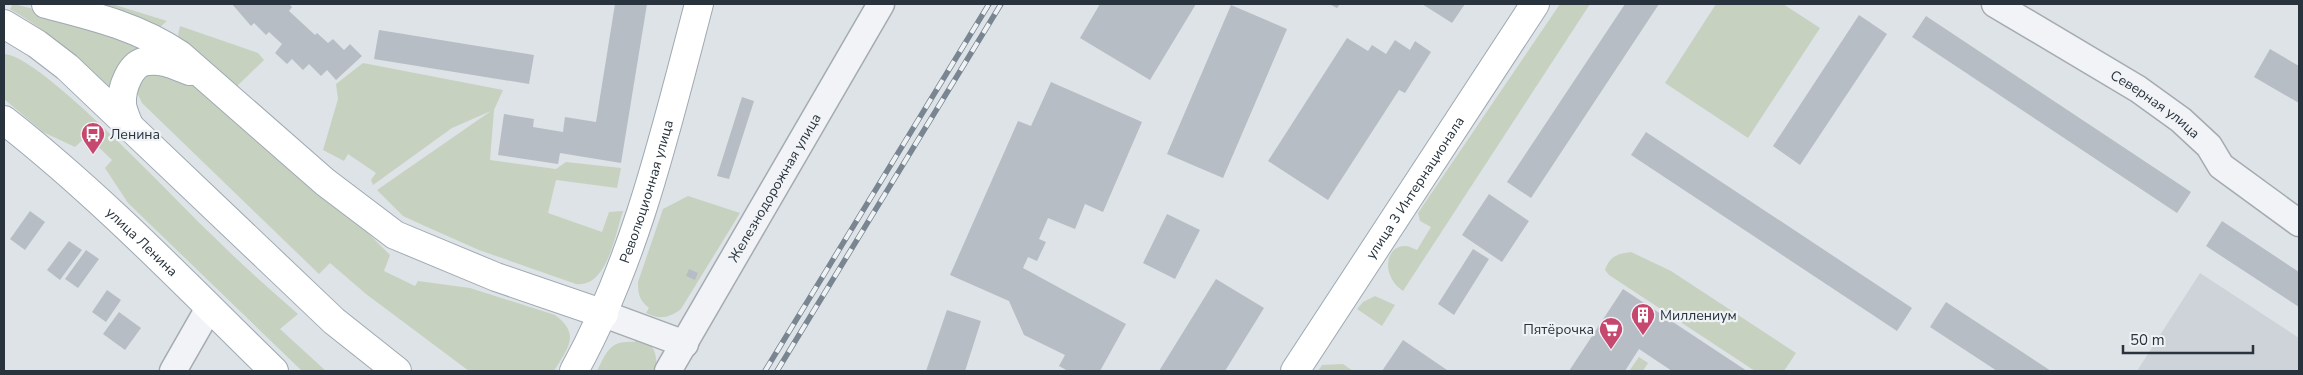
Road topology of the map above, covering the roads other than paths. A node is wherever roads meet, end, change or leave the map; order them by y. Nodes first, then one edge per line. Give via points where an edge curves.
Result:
1 (46, 4) edge
2 (699, 4) edge
3 (881, 4) edge
4 (1535, 4) edge
5 (1995, 4) edge
6 (4, 24) edge
7 (37, 44) junction
8 (4, 46) edge
9 (203, 76) junction
10 (4, 120) edge
11 (128, 123) junction
12 (2299, 222) edge
13 (209, 308) junction
14 (604, 314) junction
15 (685, 344) junction
16 (173, 371) edge
17 (274, 371) edge
18 (397, 371) edge
19 (574, 371) edge
20 (668, 371) edge
21 (1295, 371) edge

1 - 9 main road via 142,33 180,56
2 - 14 main road, Революционная улица via 651,182
3 - 15 street, Железнодорожная улица
4 - 21 main road, улица 3 Интернационала
5 - 12 street, Северная улица via 2138,89 2181,120 2209,146 2222,166
6 - 7 main road
7 - 8 main road
7 - 11 main road
9 - 11 main road via 164,61 146,60 132,70 123,88 122,106
9 - 14 main road via 325,182 395,235 496,277
10 - 13 main road, улица Ленина via 115,215
11 - 18 main road via 246,239 334,320
13 - 16 street
13 - 17 main road, улица Ленина
14 - 15 street
14 - 19 main road, Революционная улица
15 - 20 street, Железнодорожная улица

